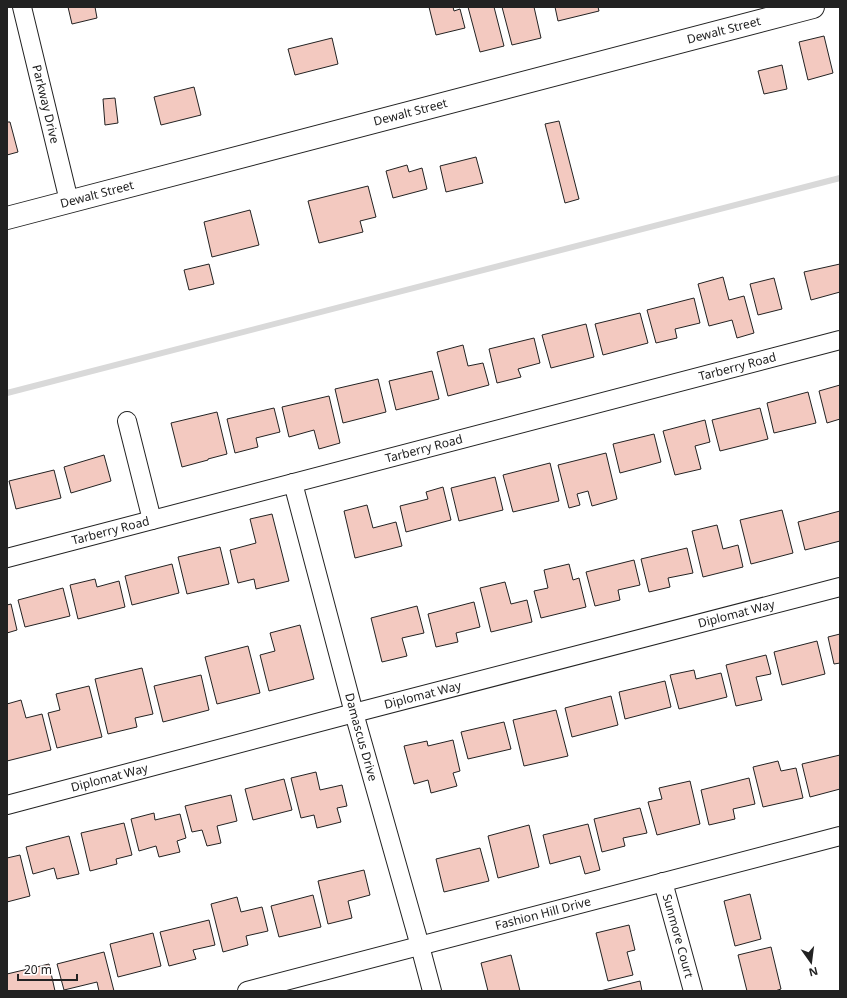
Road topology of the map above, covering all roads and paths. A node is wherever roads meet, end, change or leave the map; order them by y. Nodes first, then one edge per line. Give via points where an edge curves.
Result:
1 (22, 7) edge
2 (813, 7) edge
3 (69, 202) junction
4 (7, 218) edge
5 (840, 340) edge
6 (127, 420) dead end
7 (293, 483) junction
8 (152, 520) junction
9 (7, 558) edge
10 (840, 587) edge
11 (354, 713) junction
12 (7, 805) edge
13 (840, 836) edge
14 (663, 882) junction
15 (420, 946) junction
16 (247, 991) edge
17 (432, 991) edge
18 (693, 991) edge

1 - 3 street, Parkway Drive
2 - 3 street, Dewalt Street
3 - 4 street, Dewalt Street
5 - 7 street, Tarberry Road
6 - 8 street
7 - 8 street, Tarberry Road
7 - 11 street, Damascus Drive
8 - 9 street, Tarberry Road
10 - 11 street, Diplomat Way
11 - 12 street, Diplomat Way
11 - 15 street, Damascus Drive
13 - 14 street, Fashion Hill Drive
14 - 15 street, Fashion Hill Drive
14 - 18 street, Sunmore Court
15 - 16 street, Fashion Hill Drive
15 - 17 street, Damascus Drive

